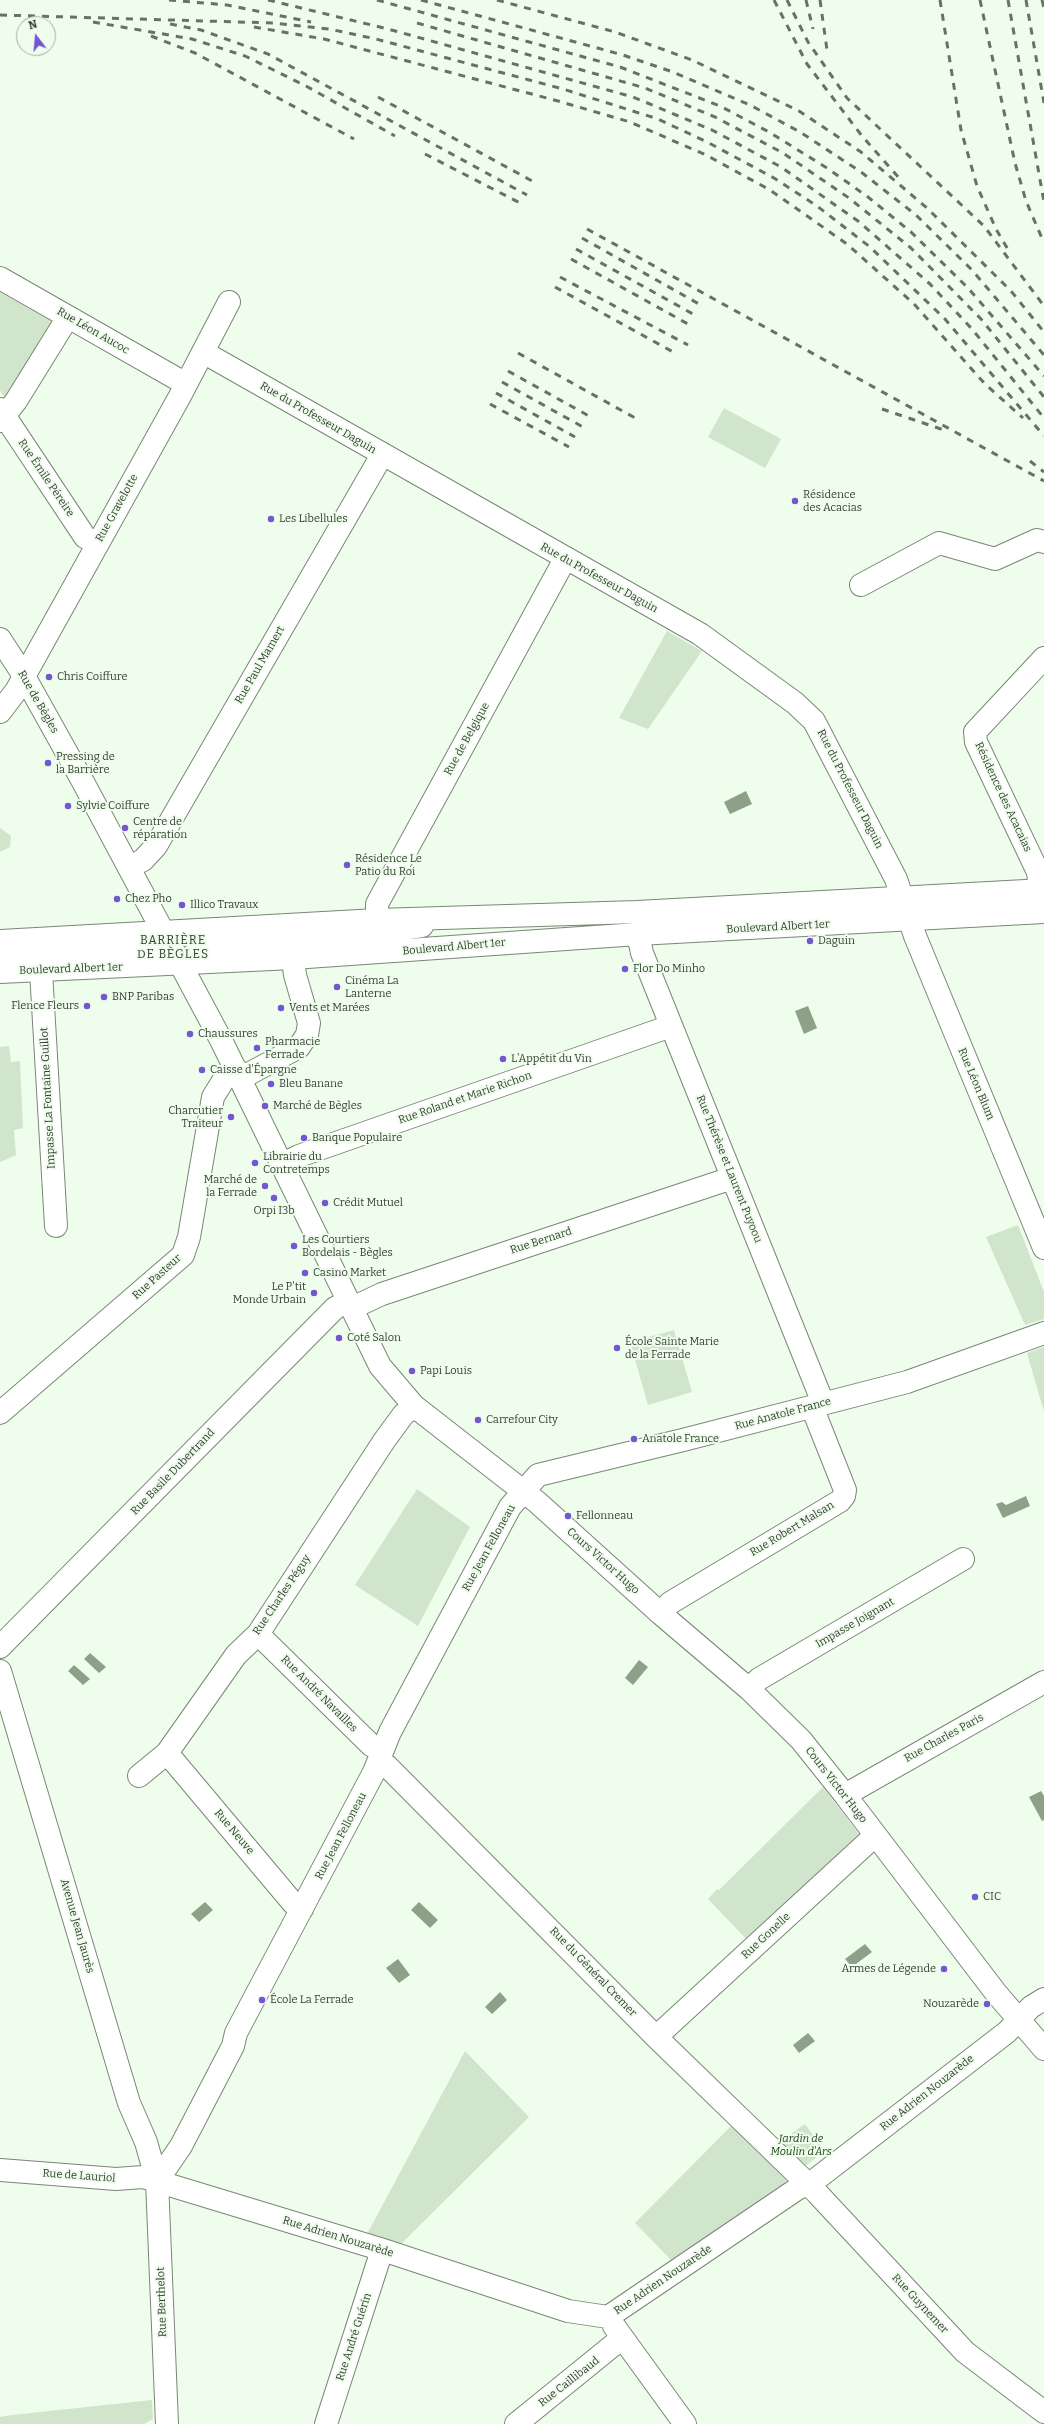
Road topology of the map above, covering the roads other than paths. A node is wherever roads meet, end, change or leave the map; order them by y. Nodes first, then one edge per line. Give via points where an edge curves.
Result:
1 (0, 278) edge
2 (229, 302) dead end
3 (68, 317) junction
4 (203, 352) junction
5 (186, 384) junction
6 (2, 415) edge
7 (382, 455) junction
8 (1044, 542) edge
9 (97, 544) junction
10 (565, 559) junction
11 (861, 584) dead end
12 (0, 639) edge
13 (1044, 658) edge
14 (24, 676) junction
15 (0, 712) edge
16 (130, 867) junction
17 (1042, 890) edge
18 (934, 896) junction
19 (902, 898) junction
20 (1044, 912) edge
21 (479, 918) junction
22 (909, 919) junction
23 (378, 920) junction
24 (164, 931) junction
25 (638, 934) junction
26 (0, 940) edge
27 (293, 958) junction
28 (0, 960) edge
29 (182, 964) junction
30 (41, 971) junction
31 (0, 972) edge
32 (671, 1026) junction
33 (221, 1040) joint
34 (239, 1074) junction
35 (282, 1164) junction
36 (732, 1178) junction
37 (56, 1226) dead end
38 (1044, 1248) edge
39 (350, 1304) junction
40 (1044, 1333) edge
41 (818, 1405) junction
42 (414, 1406) junction
43 (0, 1413) edge
44 (524, 1490) junction
45 (963, 1559) dead end
46 (661, 1614) junction
47 (258, 1634) junction
48 (0, 1647) edge
49 (0, 1671) edge
50 (1044, 1682) edge
51 (749, 1689) junction
52 (167, 1753) junction
53 (380, 1757) junction
54 (139, 1776) dead end
55 (845, 1795) junction
56 (876, 1836) junction
57 (302, 1909) junction
58 (1044, 1999) edge
59 (1020, 2021) junction
60 (656, 2037) junction
61 (1044, 2049) edge
62 (0, 2170) edge
63 (157, 2181) junction
64 (807, 2184) junction
65 (382, 2250) junction
66 (608, 2317) junction
67 (622, 2338) junction
68 (1044, 2412) edge
69 (167, 2424) edge
70 (326, 2424) edge
71 (516, 2424) edge
72 (685, 2424) edge

1 - 3 street, Rue Léon Aucoc
2 - 4 street, Rue Gravelotte
3 - 5 street, Rue Léon Aucoc
3 - 6 street
4 - 5 street, Rue Gravelotte
4 - 7 street, Rue du Professeur Daguin
5 - 9 street, Rue Gravelotte
6 - 9 street, Rue Émile Péreire via 85,537
7 - 10 street, Rue du Professeur Daguin
7 - 16 street, Rue Paul Mamert via 156,846 143,860
8 - 11 street via 1037,540 995,559 939,543
9 - 14 street, Rue Gravelotte
10 - 19 street, Rue du Professeur Daguin via 700,634 795,703 814,721 896,879
10 - 23 street, Rue de Belgique via 377,904
12 - 14 street, Rue de Bègles
13 - 17 street, Résidence des Acacaias via 975,732 976,742 1038,872
14 - 15 street, Rue Gravelotte
14 - 16 street, Rue de Bègles
16 - 24 street, Rue de Bègles
17 - 18 street, Boulevard Albert 1er
18 - 19 street, Boulevard Albert 1er
18 - 22 street via 923,901
19 - 21 street, Boulevard Albert 1er
19 - 22 street
20 - 22 street, Boulevard Albert 1er
21 - 23 street, Boulevard Albert 1er
21 - 29 street via 360,935 224,944 196,953
22 - 25 street, Boulevard Albert 1er
22 - 38 street, Rue Léon Blum
23 - 24 street, Boulevard Albert 1er
24 - 26 street, Boulevard Albert 1er
24 - 28 street via 160,939 149,947
24 - 29 street, Rue de Bègles
25 - 27 street, Boulevard Albert 1er
25 - 32 street, Rue Thérèse et Laurent Puyoou via 642,953
27 - 29 street, Boulevard Albert 1er
27 - 34 street, Rue Pasteur via 295,975 310,1023 307,1035 299,1047
29 - 30 street, Boulevard Albert 1er
29 - 33 street, Rue de Bègles
30 - 31 street, Boulevard Albert 1er
30 - 37 street, Impasse La Fontaine Guillot
32 - 35 street, Rue Roland et Marie Richon
32 - 36 street, Rue Thérèse et Laurent Puyoou
33 - 34 street, Cours Victor Hugo
34 - 35 street, Cours Victor Hugo
34 - 43 street, Rue Pasteur via 226,1076 213,1097 190,1237 183,1255
35 - 39 street, Cours Victor Hugo
36 - 39 street, Rue Bernard
36 - 41 street, Rue Thérèse et Laurent Puyoou
39 - 42 street, Cours Victor Hugo via 380,1366
39 - 48 street, Rue Basile Dubertrand via 335,1308
40 - 41 street, Rue Anatole France via 907,1382
41 - 44 street, Rue Anatole France via 538,1475
41 - 46 street, Rue Robert Malsan via 816,1417 845,1490 844,1496 840,1501 670,1603
42 - 44 street, Cours Victor Hugo
42 - 47 street, Rue Charles Péguy via 403,1415 384,1442
44 - 46 street, Cours Victor Hugo
44 - 53 street, Rue Jean Felloneau via 510,1506 390,1732
45 - 51 street, Impasse Joignant via 759,1679
46 - 51 street, Cours Victor Hugo
47 - 52 street, Rue Charles Péguy via 236,1656
47 - 53 street, Rue André Navailles via 371,1745
49 - 63 street, Avenue Jean Jaurès via 126,2091 146,2142
50 - 55 street, Rue Charles Paris
51 - 55 street, Cours Victor Hugo via 801,1740
52 - 54 street, Rue Charles Péguy
52 - 57 street, Rue Neuve via 292,1903
53 - 57 street, Rue Jean Felloneau
53 - 60 street, Rue du Général Cremer
55 - 56 street, Cours Victor Hugo
56 - 59 street, Cours Victor Hugo
56 - 60 street, Rue Gonelle
57 - 63 street, Rue Jean Felloneau via 180,2146
58 - 59 street, Rue Adrien Nouzarède via 1031,2007
59 - 61 street, Cours Victor Hugo
59 - 64 street, Rue Adrien Nouzarède
60 - 64 street, Rue du Général Cremer
62 - 63 street, Rue de Lauriol via 116,2179 143,2177
63 - 65 street, Rue Adrien Nouzarède
63 - 69 street, Rue Berthelot
64 - 66 street, Rue Adrien Nouzarède
64 - 68 street, Rue Guynemer via 965,2352
65 - 66 street, Rue Adrien Nouzarède via 568,2311
65 - 70 street, Rue André Guérin
66 - 67 street
67 - 71 street, Rue Caillibaud
67 - 72 street

